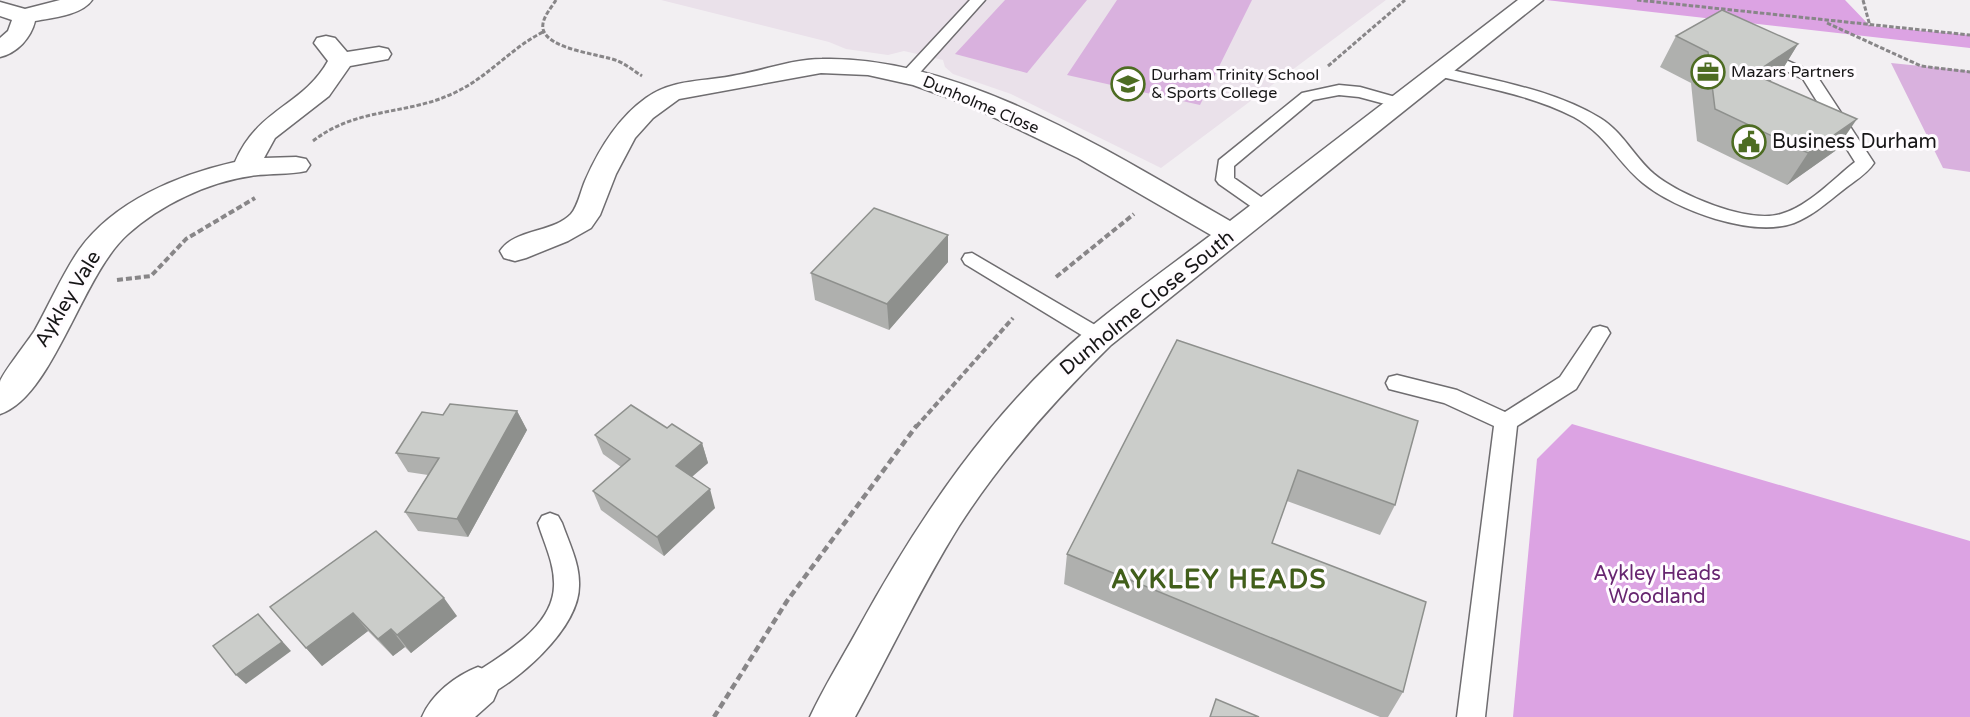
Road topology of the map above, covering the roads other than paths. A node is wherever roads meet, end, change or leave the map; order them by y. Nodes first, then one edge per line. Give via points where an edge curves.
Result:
1 (81, 0) edge
2 (978, 0) edge
3 (1533, 0) edge
4 (0, 9) edge
5 (24, 16) junction
6 (1741, 45) edge
7 (0, 50) edge
8 (379, 54) dead end
9 (1440, 72) junction
10 (909, 75) junction
11 (646, 78) road end
12 (671, 93) junction
13 (1400, 103) junction
14 (296, 165) road end
15 (246, 168) junction
16 (1265, 208) junction
17 (565, 230) junction
18 (1231, 234) junction
19 (590, 246) dead end
20 (515, 251) dead end
21 (972, 259) dead end
22 (1600, 333) dead end
23 (1100, 337) junction
24 (1397, 383) dead end
25 (0, 401) edge
26 (1506, 422) junction
27 (550, 523) dead end
28 (478, 687) joint
29 (444, 717) edge
30 (832, 717) edge
31 (1471, 717) edge

1 - 5 street
2 - 10 lane
3 - 9 street, Dunholme Close South
4 - 5 street
5 - 7 street via 23,28
6 - 9 lane via 1809,76 1865,163 1785,219 1773,222 1714,212 1677,197 1649,180 1609,132 1578,112
8 - 15 street via 333,51 336,74 323,90 262,133
9 - 13 street, Dunholme Close South
10 - 12 street, Dunholme Close via 855,66 821,66
10 - 18 street, Dunholme Close via 965,94 1039,129
11 - 12 street
12 - 17 street, Dunholme Close via 632,122 614,147 583,219
13 - 16 street, Dunholme Close South
13 - 16 lane via 1339,90 1308,96 1225,164 1225,180
14 - 15 street, Aykley Vale
15 - 25 street, Aykley Vale via 190,185 136,213 110,233 90,256 23,376
16 - 18 street, Dunholme Close South
17 - 19 street
17 - 20 street, Dunholme Close
18 - 23 street, Dunholme Close South
21 - 23 lane
22 - 26 lane via 1568,383
23 - 30 street, Dunholme Close South via 1056,378 988,456 929,541
24 - 26 lane via 1449,396
26 - 31 lane
27 - 28 lane via 565,573 566,594 552,628
28 - 29 street

